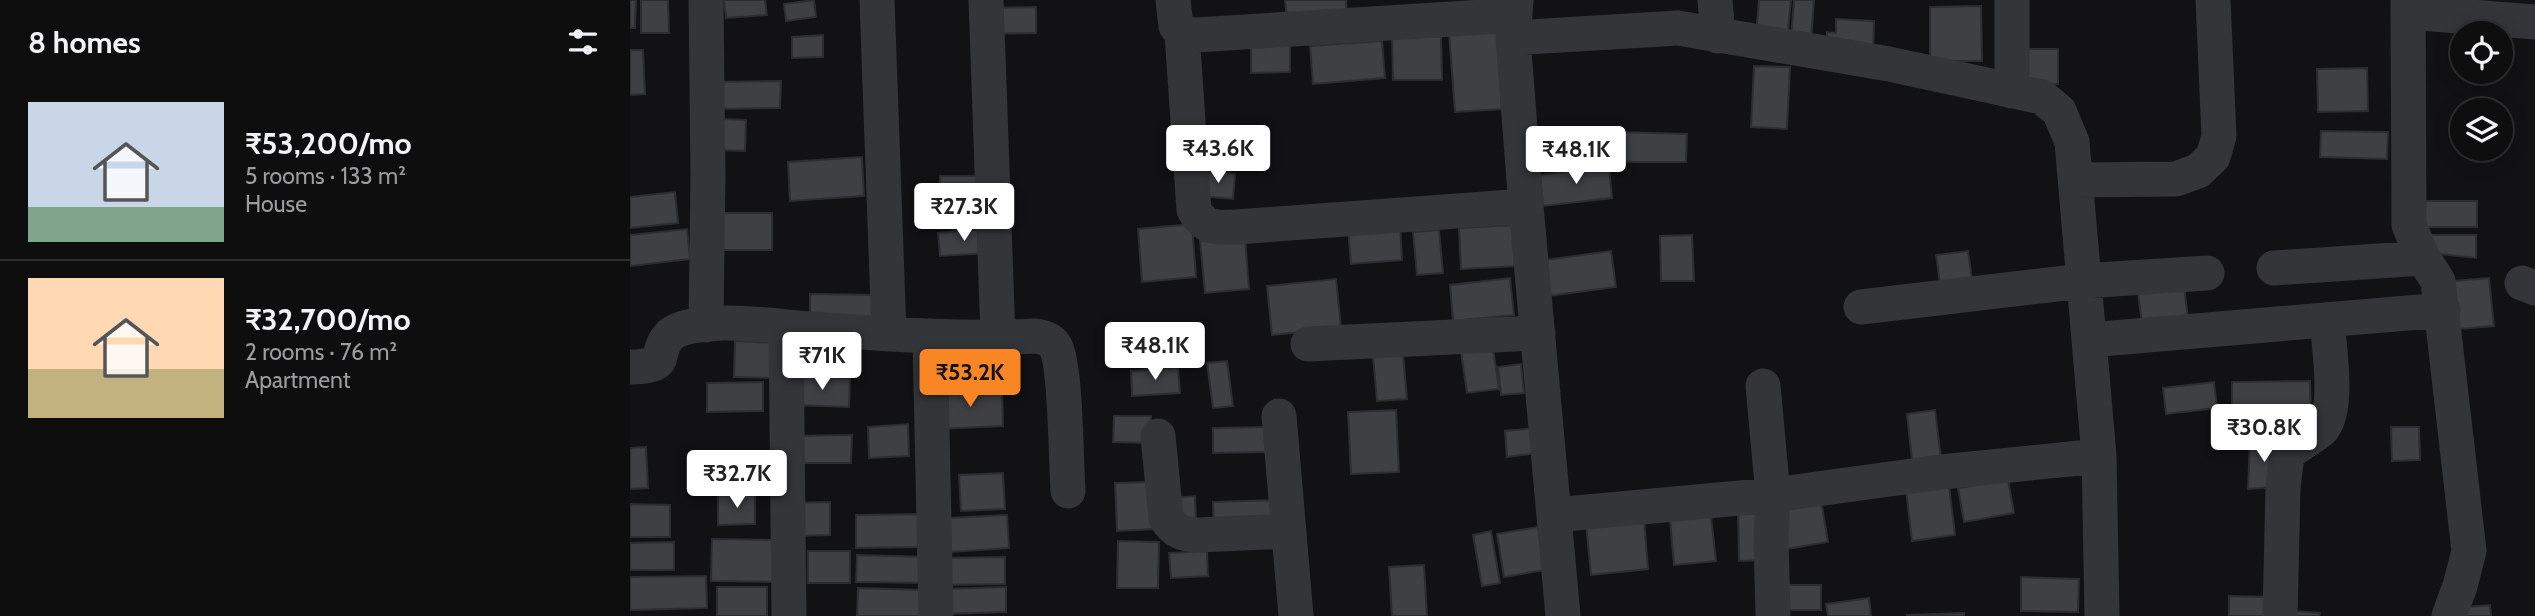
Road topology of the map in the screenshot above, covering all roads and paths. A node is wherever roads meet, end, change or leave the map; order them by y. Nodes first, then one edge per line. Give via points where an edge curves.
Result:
1 (706, 0) edge
2 (877, 0) edge
3 (986, 0) edge
4 (1173, 0) edge
5 (1715, 0) edge
6 (2012, 0) edge
7 (2213, 0) edge
8 (2408, 6) edge
9 (1515, 18) edge
10 (2535, 22) edge
11 (1182, 33) junction
12 (1718, 36) junction
13 (2012, 91) junction
14 (2076, 180) junction
15 (1526, 206) junction
16 (2423, 258) junction
17 (2274, 268) dead end
18 (2207, 273) dead end
19 (2083, 281) junction
20 (1861, 307) dead end
21 (2442, 310) junction
22 (2327, 320) junction
23 (706, 325) junction
24 (786, 327) junction
25 (1538, 333) junction
26 (889, 334) junction
27 (930, 336) junction
28 (998, 337) junction
29 (2089, 340) junction
30 (1308, 344) dead end
31 (630, 367) edge
32 (1763, 386) dead end
33 (1279, 416) dead end
34 (1158, 436) dead end
35 (2099, 456) junction
36 (1068, 491) dead end
37 (1773, 495) junction
38 (1554, 515) junction
39 (1289, 531) junction
40 (789, 616) edge
41 (936, 616) edge
42 (1296, 616) edge
43 (1563, 616) edge
44 (1773, 616) edge
45 (2102, 616) edge
46 (2280, 616) edge
47 (2449, 616) edge

1 - 23 street
2 - 26 street
3 - 28 street
4 - 11 street via 1176,26
5 - 12 street
6 - 13 street
7 - 14 street via 2219,136 2213,157 2198,171 2176,179
8 - 10 street
8 - 16 street via 2409,225
9 - 11 street
9 - 12 street via 1678,28
9 - 15 street
11 - 15 street via 1193,197 1201,222 1236,227
12 - 13 street via 1889,64
13 - 14 street via 2042,97 2059,111 2072,142
14 - 19 street
15 - 25 street
16 - 17 street
16 - 21 street via 2438,281
18 - 19 street
19 - 20 street
19 - 29 street
21 - 22 street
21 - 47 street via 2469,551
22 - 29 street
22 - 46 street via 2329,419 2287,454
23 - 24 street
23 - 31 street via 673,332 659,360 650,366
24 - 26 street
24 - 40 street
25 - 30 street
25 - 38 street
26 - 27 street
27 - 28 street
27 - 41 street
28 - 36 street via 1036,336 1049,339 1056,348
29 - 35 street
32 - 37 street
33 - 39 street
34 - 39 street via 1166,519 1172,529 1198,535
35 - 37 street
35 - 45 street
37 - 38 street
37 - 44 street
38 - 43 street
39 - 42 street

